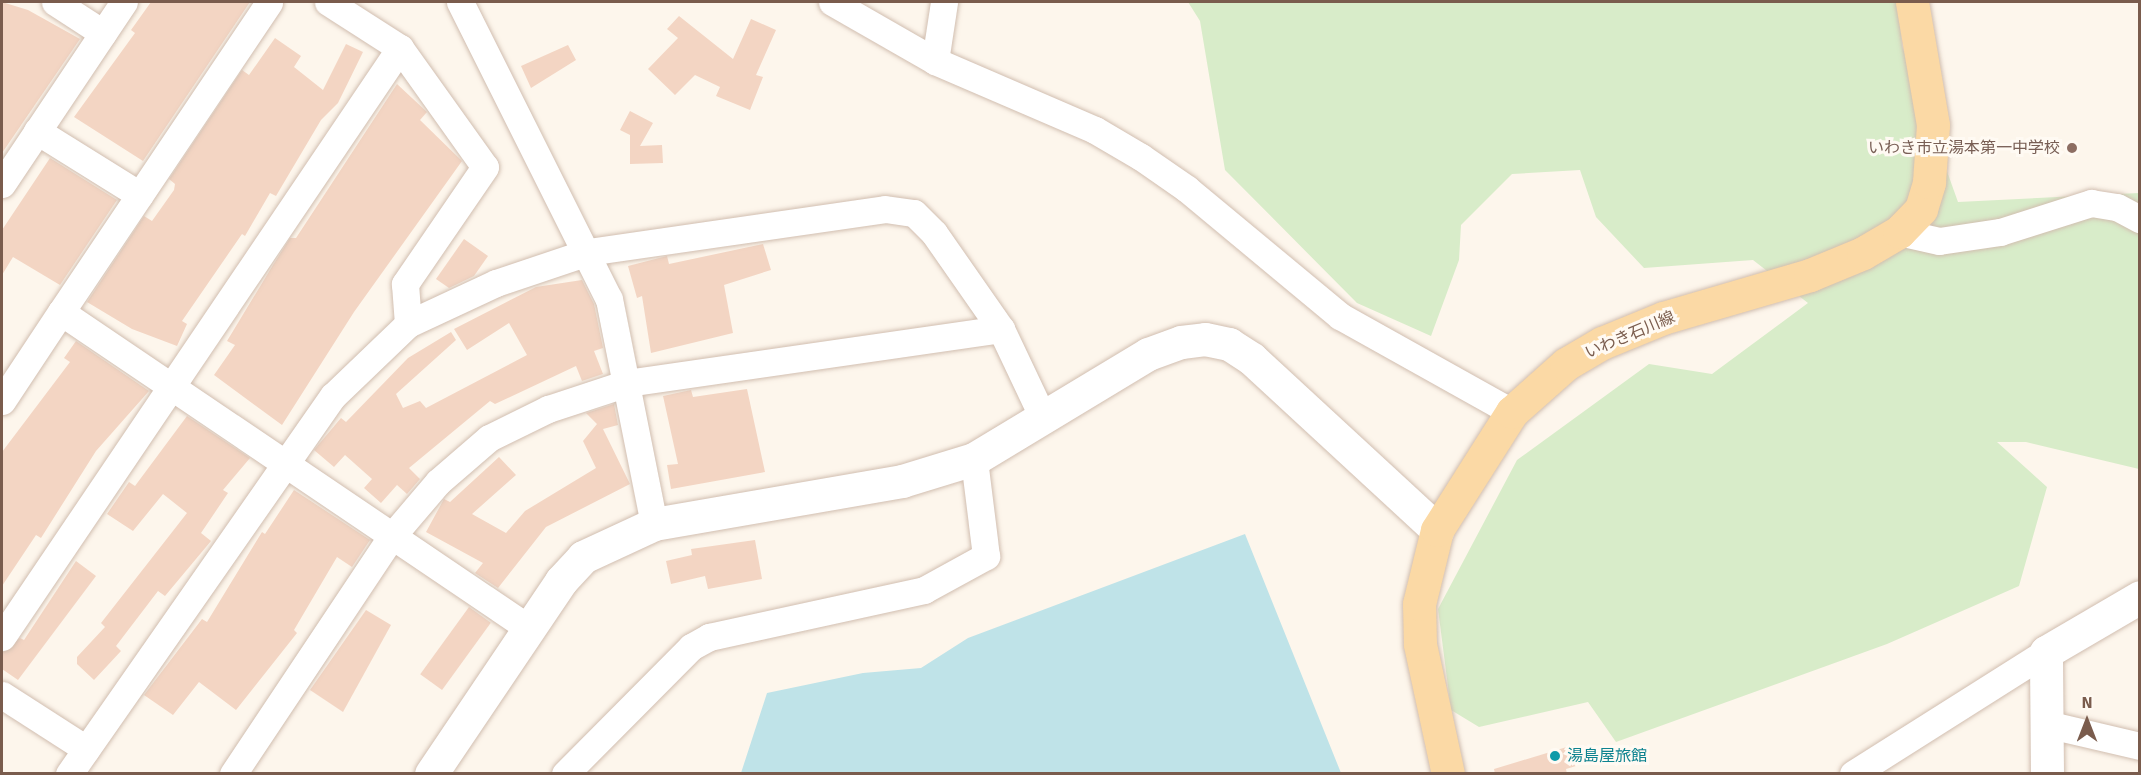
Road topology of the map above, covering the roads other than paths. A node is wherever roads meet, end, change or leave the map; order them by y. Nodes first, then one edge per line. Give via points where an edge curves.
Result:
1 (55, 2) edge
2 (124, 2) edge
3 (269, 2) edge
4 (328, 2) edge
5 (460, 2) edge
6 (832, 2) edge
7 (944, 2) edge
8 (1912, 2) edge
9 (103, 33) junction
10 (400, 48) junction
11 (935, 61) junction
12 (37, 131) junction
13 (2, 184) edge
14 (140, 195) junction
15 (2139, 219) edge
16 (1899, 232) junction
17 (588, 252) junction
18 (62, 312) junction
19 (408, 324) junction
20 (1001, 329) junction
21 (627, 383) junction
22 (171, 386) junction
23 (2, 401) edge
24 (1512, 412) junction
25 (1043, 418) junction
26 (974, 459) junction
27 (283, 462) junction
28 (654, 524) junction
29 (1437, 530) junction
30 (392, 536) junction
31 (2139, 597) edge
32 (530, 629) junction
33 (2, 637) edge
34 (2046, 652) junction
35 (2, 695) edge
36 (2046, 724) junction
37 (2139, 746) edge
38 (86, 749) junction
39 (69, 774) edge
40 (233, 774) edge
41 (431, 774) edge
42 (565, 774) edge
43 (1448, 774) edge
44 (1853, 774) edge
45 (2047, 774) edge

1 - 9 street
2 - 9 street
3 - 14 street
4 - 10 street
5 - 17 street
6 - 11 street
7 - 11 street
8 - 16 main road, いわき石川線 via 1933,125 1929,182 1921,208
9 - 12 street
10 - 19 street via 485,167 405,284
10 - 22 street
11 - 24 street via 1095,130 1141,157 1187,189 1340,316
12 - 13 street
12 - 14 street
14 - 18 street
15 - 16 street via 2117,207 2091,203 2000,232 1940,240
16 - 24 main road, いわき石川線 via 1863,253 1810,275 1663,318 1602,343 1566,364
17 - 19 street via 496,283
17 - 20 street via 885,208 914,213 934,233
17 - 21 street via 609,298
18 - 22 street
18 - 23 street
19 - 27 street via 333,396
20 - 21 street
20 - 25 street
21 - 28 street
21 - 30 street via 548,409 489,438 438,482
22 - 27 street
22 - 33 street
24 - 29 main road, いわき石川線
25 - 26 street
25 - 29 street via 1148,354 1204,339 1229,345 1252,359
26 - 28 street via 902,481
26 - 42 street via 986,556 924,590 710,637 692,647
27 - 30 street
27 - 38 street
28 - 32 street via 583,557
29 - 43 main road, いわき石川線 via 1419,604 1420,644
30 - 32 street
30 - 40 street
31 - 34 street
32 - 41 street
34 - 36 street
34 - 44 street
35 - 38 street
36 - 37 street
36 - 45 street
38 - 39 street

